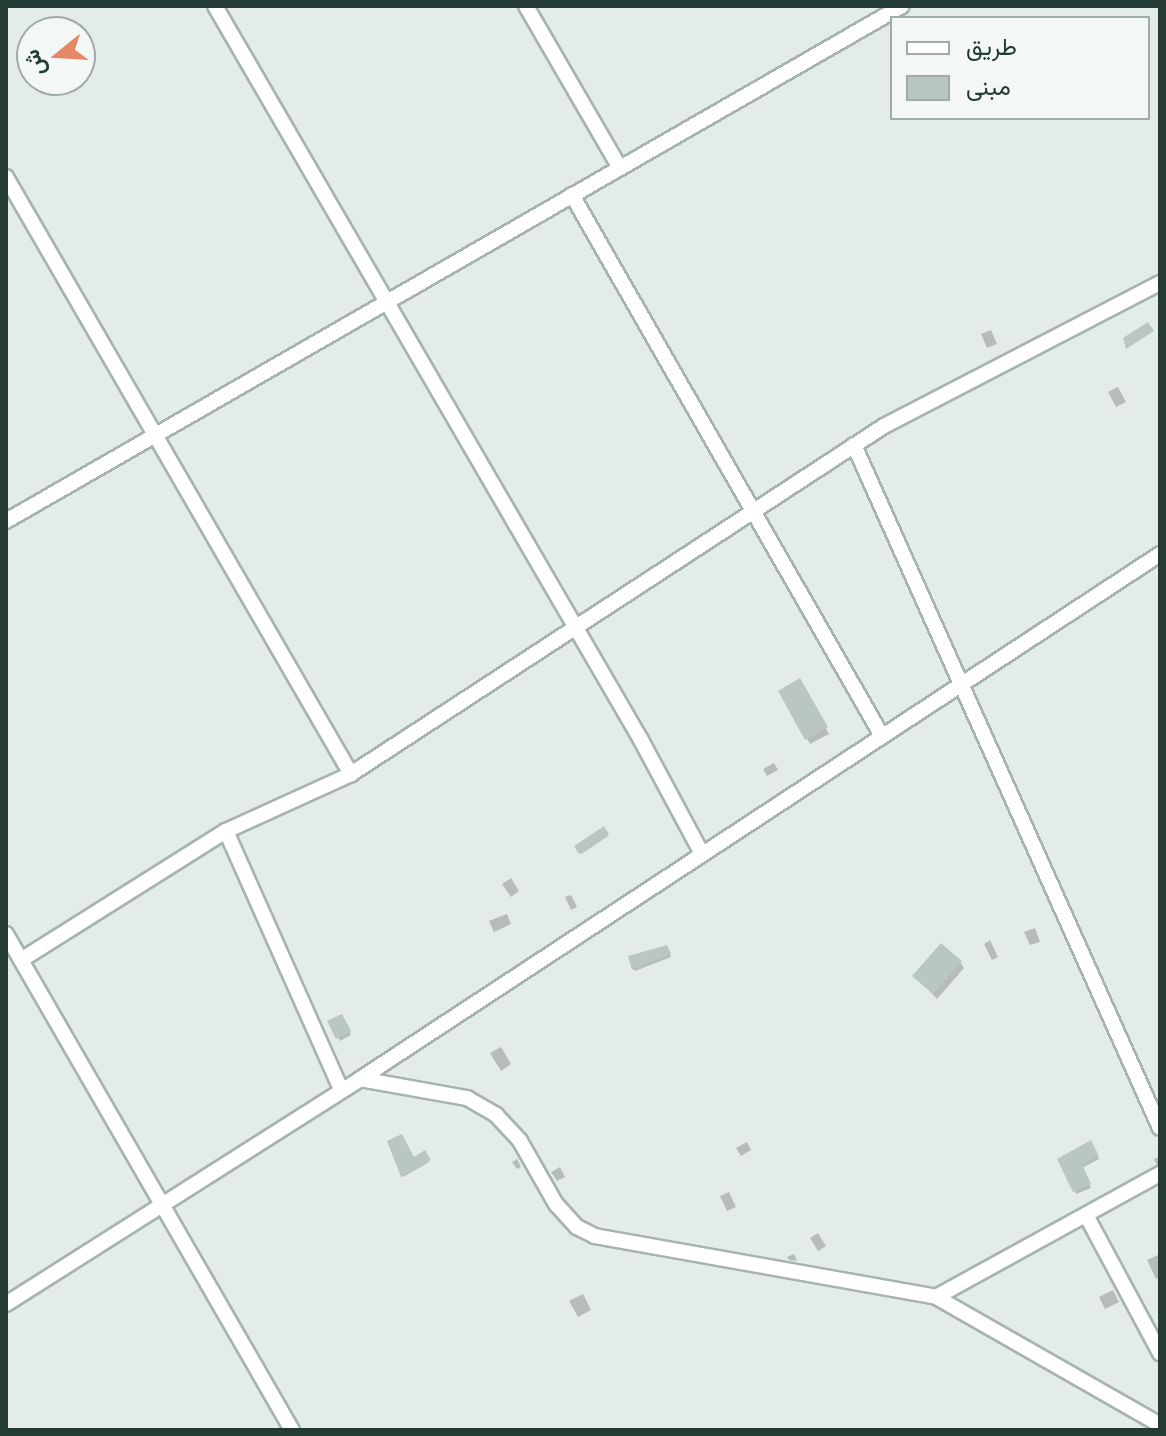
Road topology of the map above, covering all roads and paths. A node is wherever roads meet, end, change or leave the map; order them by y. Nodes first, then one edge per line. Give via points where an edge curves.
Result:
1 (215, 6) edge
2 (526, 6) edge
3 (902, 6) edge
4 (620, 168) junction
5 (6, 177) edge
6 (572, 195) junction
7 (1160, 283) edge
8 (385, 303) junction
9 (155, 435) junction
10 (854, 445) junction
11 (751, 512) junction
12 (6, 521) edge
13 (1160, 554) edge
14 (572, 629) junction
15 (961, 684) junction
16 (882, 736) junction
17 (351, 774) junction
18 (226, 831) junction
19 (702, 854) junction
20 (6, 934) edge
21 (21, 960) junction
22 (360, 1079) junction
23 (341, 1089) junction
24 (1160, 1128) edge
25 (1160, 1174) edge
26 (163, 1206) junction
27 (1086, 1215) junction
28 (936, 1297) junction
29 (6, 1304) edge
30 (1160, 1353) edge
31 (1160, 1425) edge
32 (292, 1430) edge

1 - 8 street
2 - 4 street
3 - 4 street
4 - 6 street
5 - 9 street
6 - 8 street
6 - 11 street
7 - 10 street
8 - 9 street
8 - 14 street
9 - 12 street
9 - 17 street
10 - 11 street
10 - 15 street
11 - 14 street
11 - 16 street
13 - 15 street
14 - 17 street
14 - 19 street via 641,740
15 - 16 street
15 - 24 street
16 - 19 street
17 - 18 street
18 - 21 street
18 - 23 street
19 - 22 street
20 - 21 street
21 - 26 street
22 - 23 street
22 - 28 street via 467,1098 496,1115 520,1141 556,1204 577,1227 595,1236
23 - 26 street
25 - 27 street
26 - 29 street
26 - 32 street
27 - 28 street
27 - 30 street
28 - 31 street

